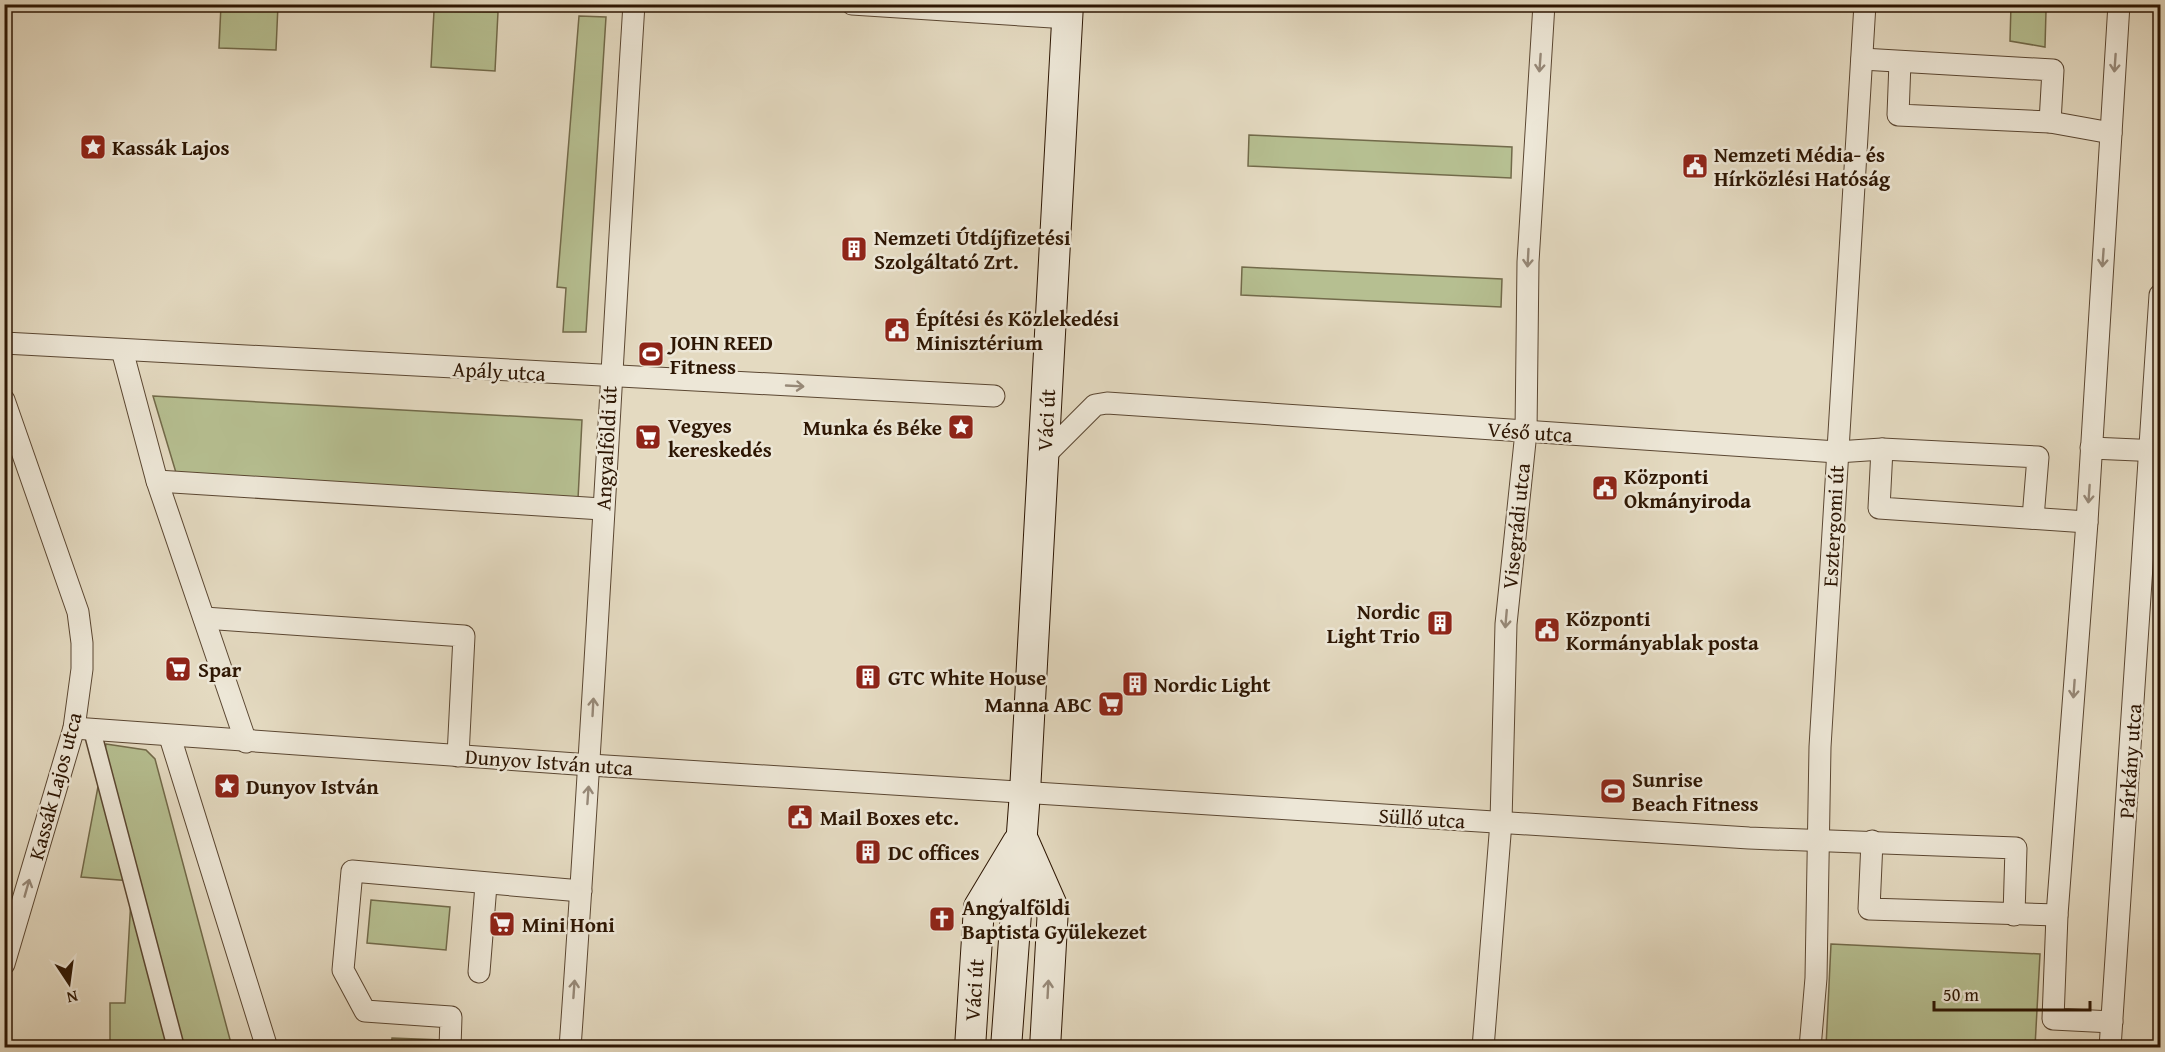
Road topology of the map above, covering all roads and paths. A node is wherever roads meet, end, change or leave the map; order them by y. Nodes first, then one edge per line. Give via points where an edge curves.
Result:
1 (634, 4) edge
2 (852, 4) edge
3 (1544, 4) edge
4 (1865, 4) edge
5 (2119, 4) edge
6 (1068, 11) edge
7 (1862, 59) junction
8 (1900, 62) junction
9 (2050, 122) junction
10 (2111, 133) junction
11 (2160, 295) edge
12 (4, 342) edge
13 (122, 350) junction
14 (611, 377) junction
15 (994, 396) dead end
16 (4, 400) edge
17 (1526, 432) junction
18 (2091, 448) junction
19 (1882, 449) junction
20 (2155, 451) edge
21 (1837, 452) junction
22 (1044, 456) junction
23 (157, 481) junction
24 (602, 509) junction
25 (2033, 518) junction
26 (2087, 522) junction
27 (204, 618) junction
28 (83, 729) junction
29 (170, 737) junction
30 (246, 742) junction
31 (458, 756) junction
32 (590, 765) junction
33 (1025, 792) junction
34 (1501, 822) junction
35 (1022, 836) junction
36 (1872, 841) junction
37 (1818, 843) junction
38 (486, 885) junction
39 (581, 891) junction
40 (2014, 915) junction
41 (2057, 915) junction
42 (4, 964) edge
43 (479, 972) dead end
44 (2112, 1022) junction
45 (176, 1047) edge
46 (267, 1047) edge
47 (450, 1047) edge
48 (570, 1047) edge
49 (970, 1047) edge
50 (1006, 1047) edge
51 (1045, 1047) edge
52 (1483, 1047) edge
53 (1810, 1047) edge
54 (2110, 1047) edge

1 - 14 street, Angyalföldi út
2 - 6 street
3 -> 17 street, Visegrádi utca via 1528,262
4 - 7 street, Esztergomi út
5 -> 10 street
6 - 22 main road, Váci út
7 - 8 street
7 - 21 street, Esztergomi út
8 - 9 street via 1898,115
8 - 9 street via 2053,70
9 - 10 street
10 -> 18 street
11 - 20 street, Párkány utca
12 - 13 street, Apály utca
13 - 14 street, Apály utca
13 - 23 street
14 -> 15 street, Apály utca
14 - 24 street, Angyalföldi út
16 - 28 street, Kassák Lajos utca via 78,612
17 - 21 street, Véső utca
17 - 22 street, Véső utca via 1107,403 1095,405
17 -> 34 street, Visegrádi utca via 1506,624
18 - 20 street
18 -> 26 street
19 - 21 street, Véső utca
19 - 25 street via 1879,508
19 - 25 street, Véső utca via 2038,457
20 - 44 street, Párkány utca
21 - 37 street, Esztergomi út
22 - 33 main road, Váci út
23 - 24 street
23 - 27 street
32 -> 24 street, Angyalföldi út
25 - 26 street
26 -> 41 street
27 - 30 street
27 - 31 street via 464,636
28 - 29 street, Dunyov István utca
42 -> 28 street, Kassák Lajos utca
28 - 45 street
29 - 30 street, Dunyov István utca
29 - 46 street
30 - 31 street, Dunyov István utca
31 - 32 street, Dunyov István utca
32 - 33 street, Dunyov István utca
39 -> 32 street, Angyalföldi út
33 - 34 street, Süllő utca
33 - 35 main road, Váci út
34 - 37 street, Süllő utca
34 - 52 street, Visegrádi utca
35 - 49 main road, Váci út via 980,907
35 - 50 main road, Váci út
51 -> 35 main road, Váci út via 1053,908
36 - 37 street, Süllő utca
36 - 40 street, Süllő utca via 2016,848
36 - 40 street via 1869,909
37 - 53 street, Esztergomi út via 1816,978
38 - 39 street
38 - 43 street
38 - 47 street via 352,872 344,970 365,1011 451,1017
48 -> 39 street, Angyalföldi út
40 - 41 street
41 - 44 street via 2053,1019
44 - 54 street, Párkány utca

